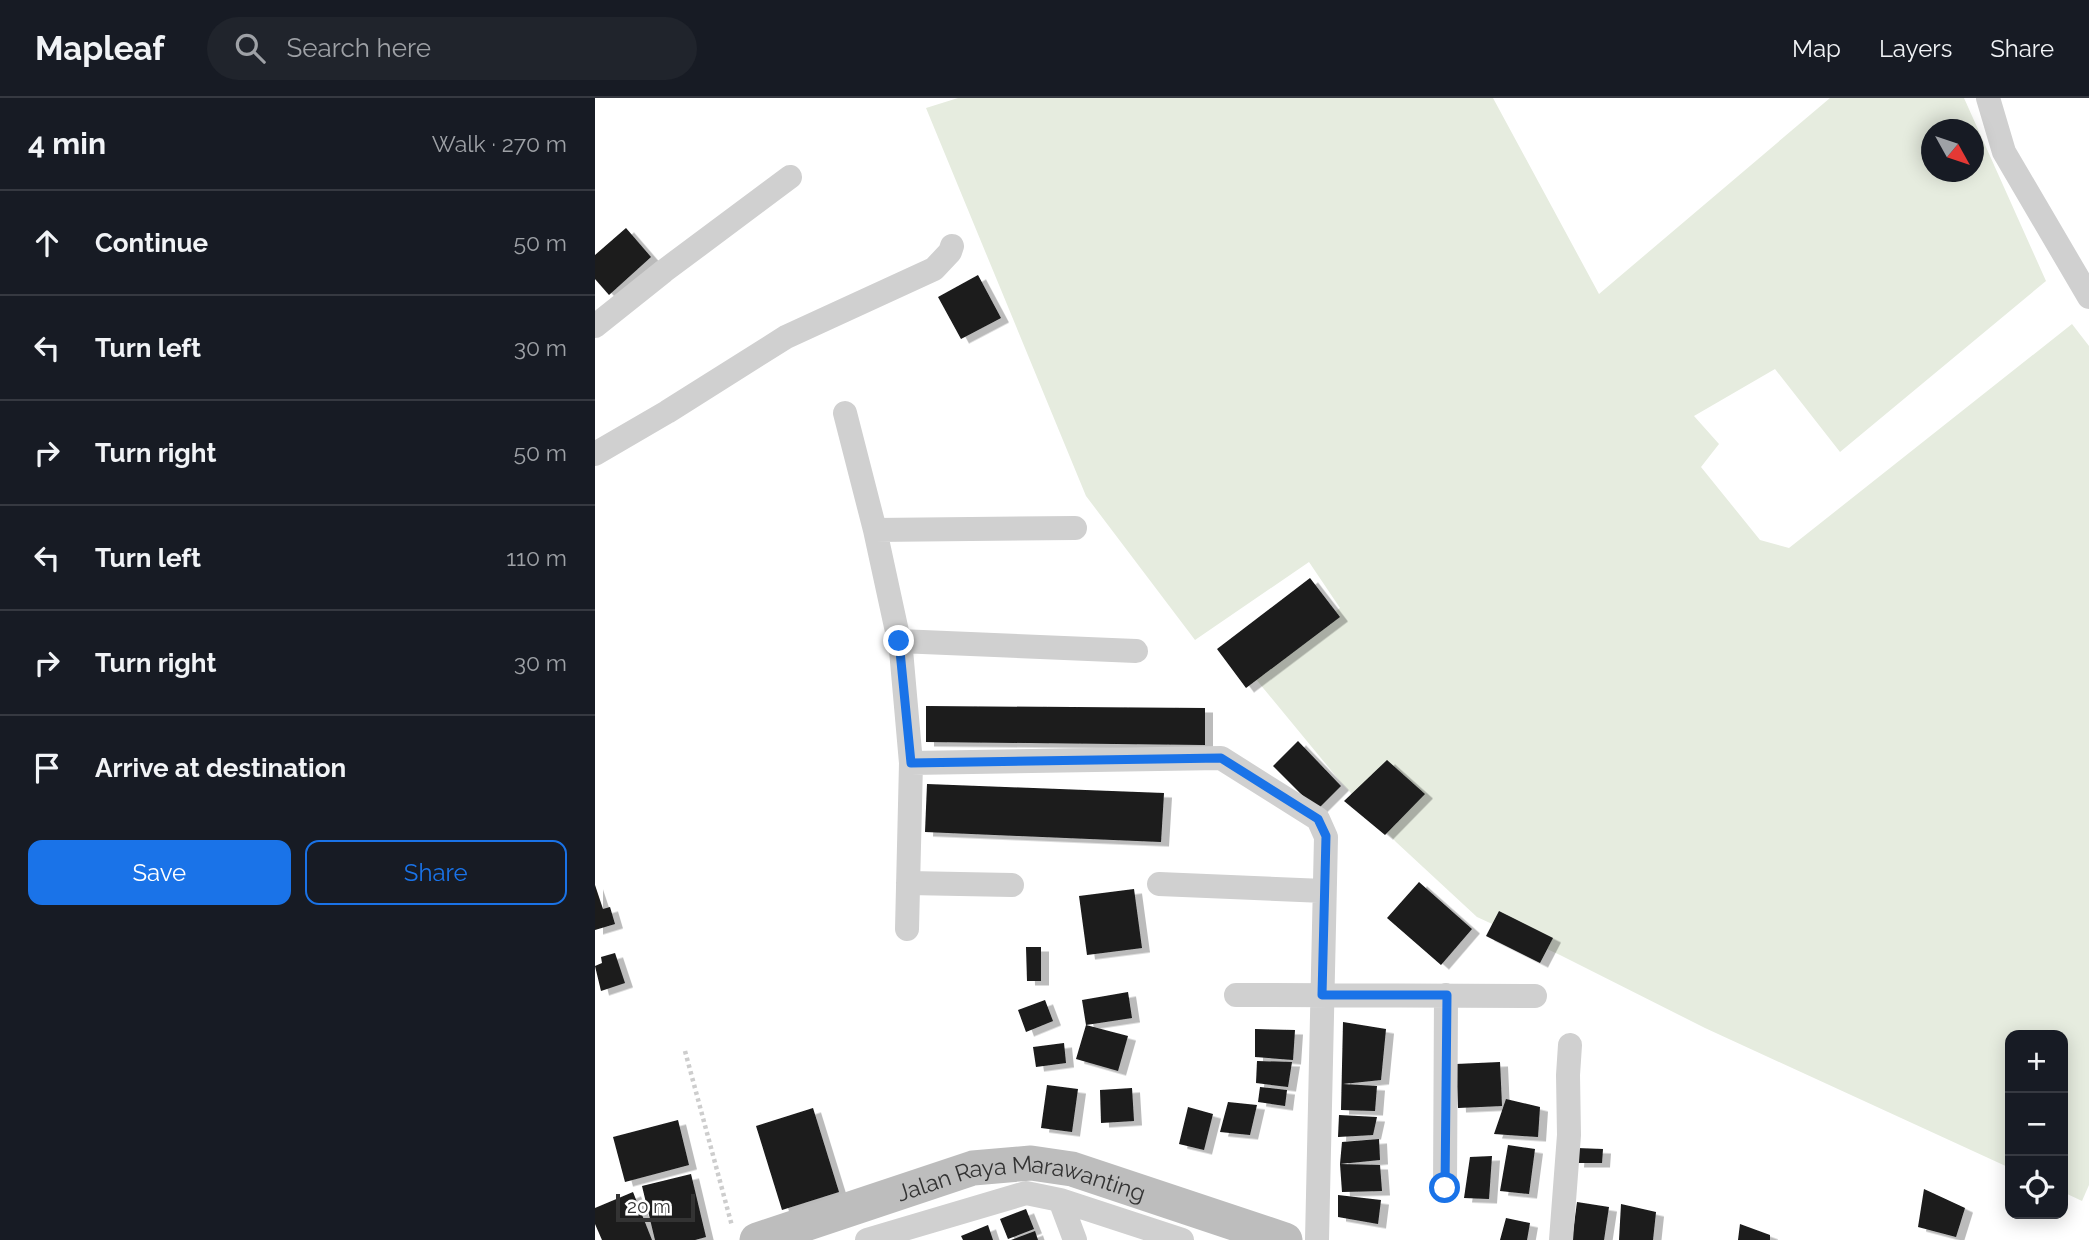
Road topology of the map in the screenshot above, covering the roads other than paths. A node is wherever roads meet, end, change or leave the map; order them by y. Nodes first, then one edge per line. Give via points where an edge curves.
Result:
1 (1988, 98) edge
2 (790, 177) dead end
3 (952, 246) dead end
4 (2089, 297) edge
5 (595, 326) edge
6 (845, 413) dead end
7 (595, 454) edge
8 (1075, 528) dead end
9 (875, 530) junction
10 (899, 641) junction
11 (1136, 650) dead end
12 (911, 763) junction
13 (908, 883) junction
14 (1159, 884) dead end
15 (1012, 885) dead end
16 (1325, 891) junction
17 (907, 929) dead end
18 (1236, 995) dead end
19 (1322, 995) junction
20 (1447, 995) junction
21 (1535, 996) dead end
22 (1570, 1045) dead end
23 (1445, 1188) dead end
24 (1060, 1200) junction
25 (923, 1232) edge
26 (753, 1236) edge
27 (867, 1240) edge
28 (1075, 1240) edge
29 (1182, 1240) edge
30 (1285, 1240) edge
31 (1317, 1240) edge
32 (1561, 1240) edge

1 - 4 street via 2004,152
2 - 5 street
3 - 7 street via 933,269 786,337
6 - 9 street
8 - 9 street
9 - 10 street
10 - 11 street
10 - 12 street
12 - 13 street
12 - 16 street via 1221,758 1318,819 1326,836
13 - 15 street
13 - 17 street
14 - 16 street
16 - 19 street
18 - 19 street
19 - 20 street
19 - 31 street
20 - 21 street
20 - 23 street
22 - 32 street
24 - 25 street via 1025,1193
24 - 28 street
24 - 29 street
25 - 27 street
26 - 30 street, Jalan Raya Marawanting via 973,1168 1031,1163 1072,1170

